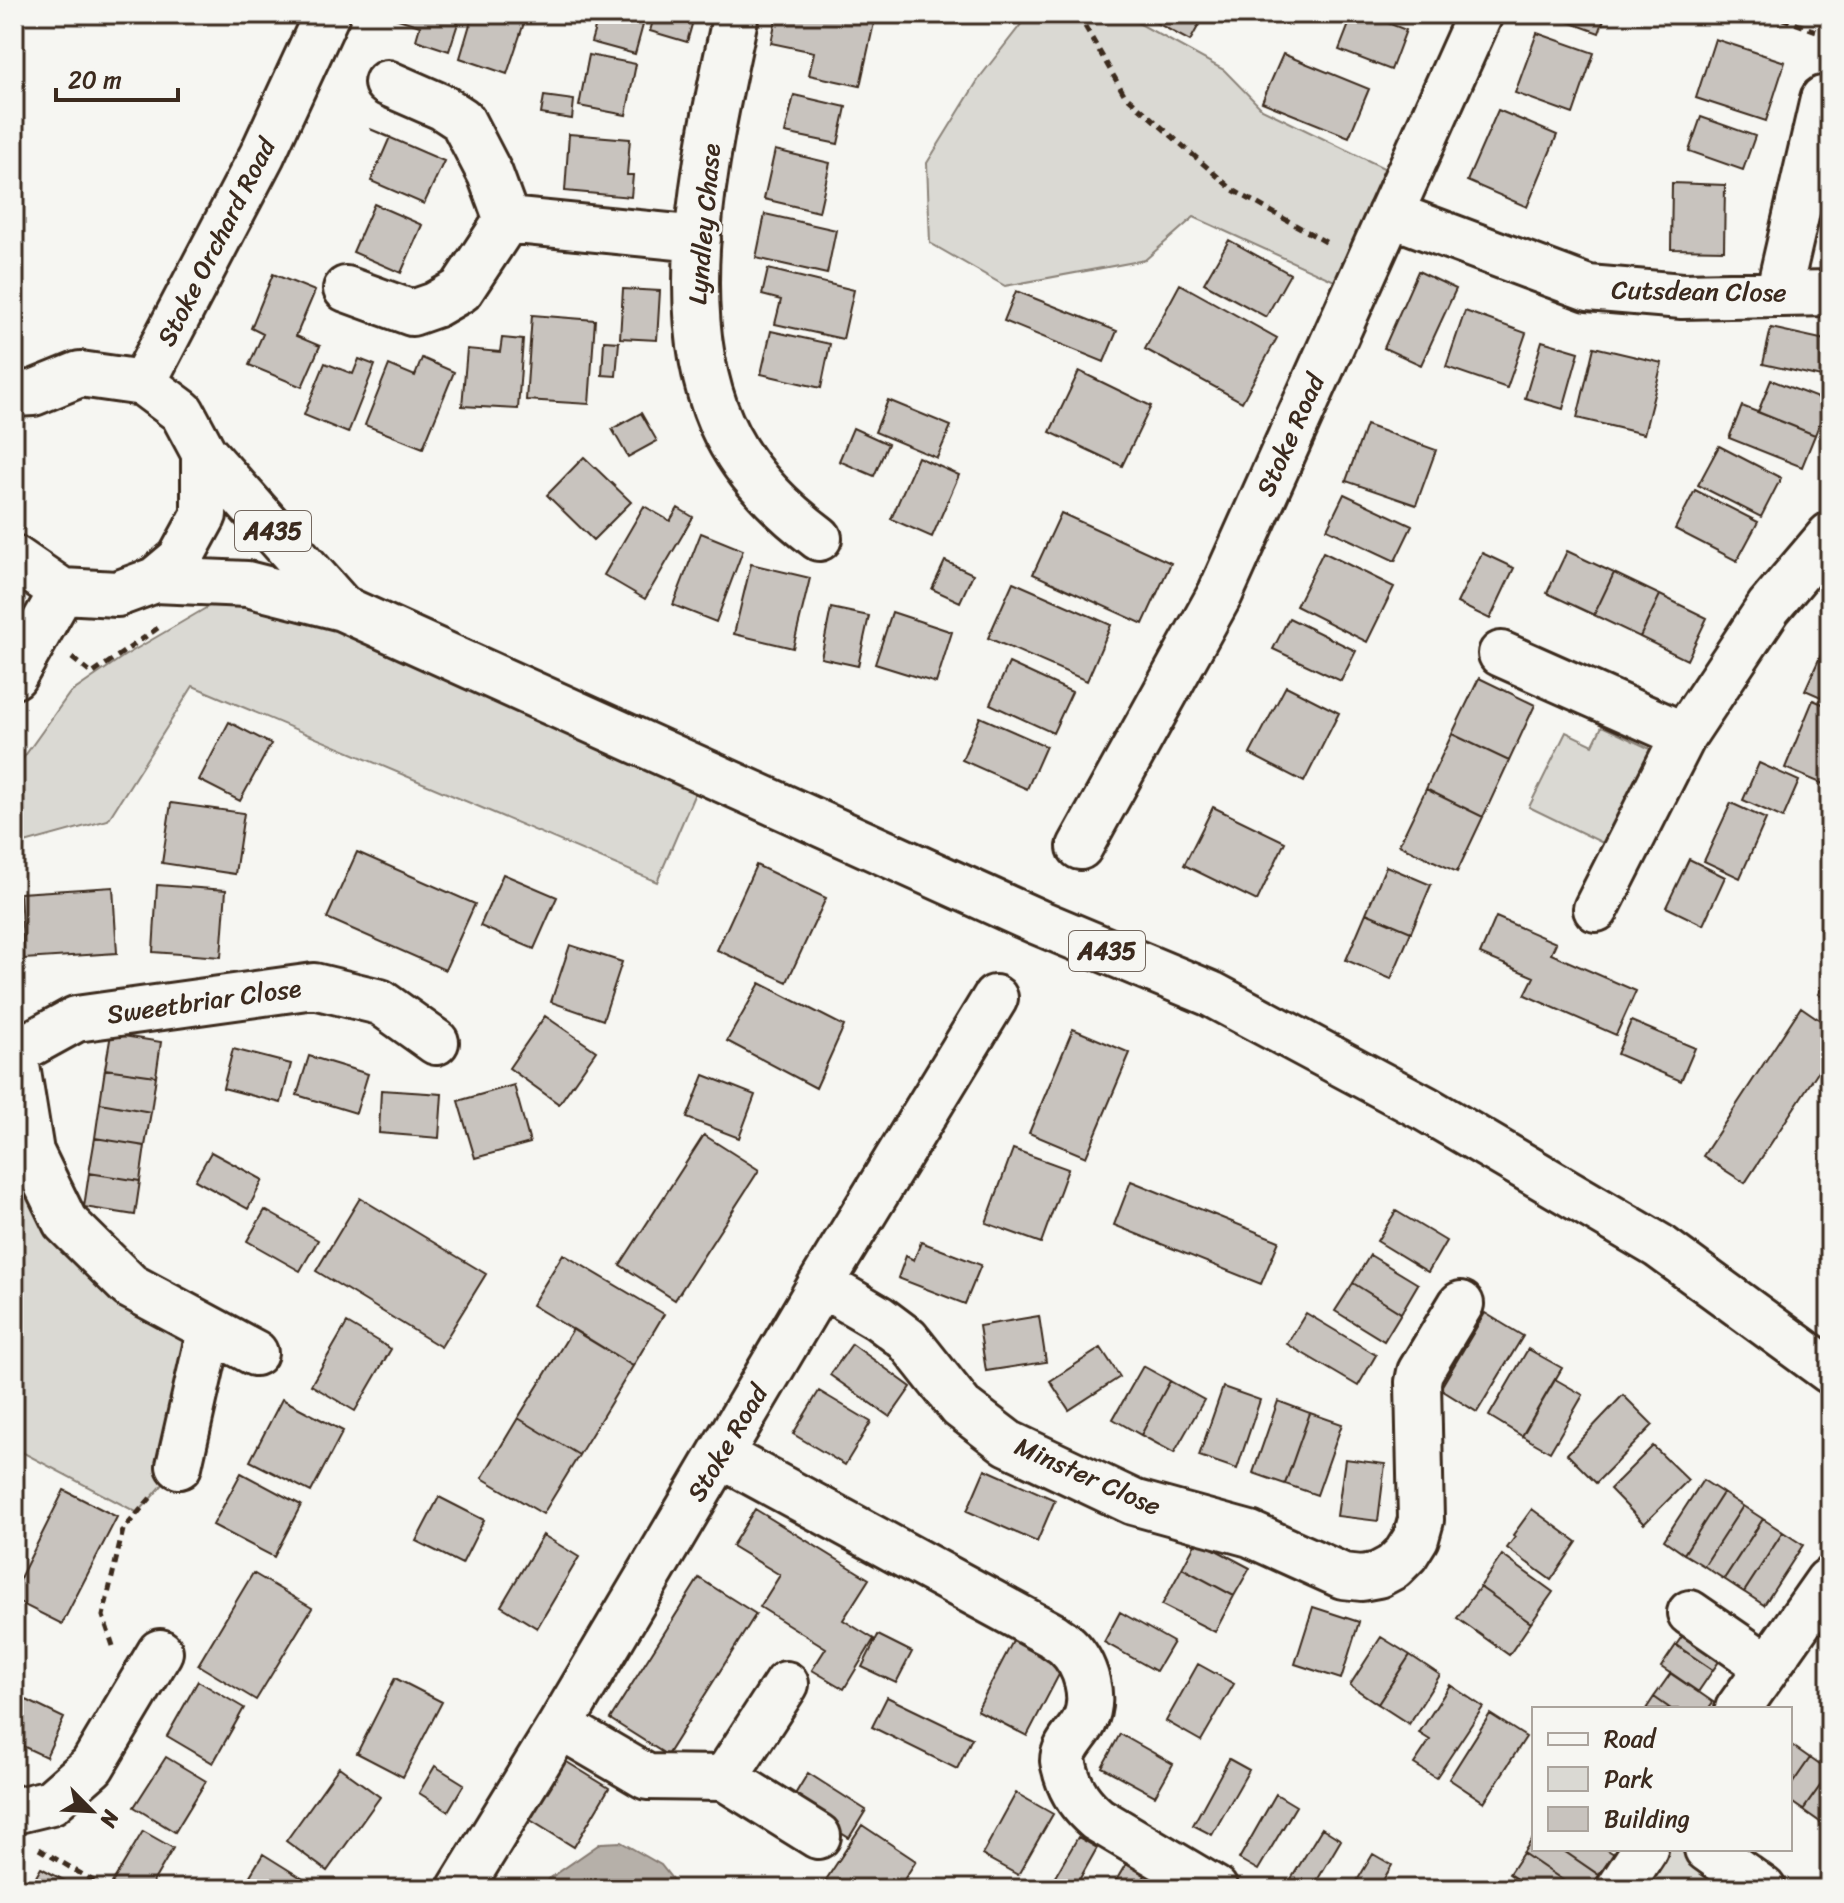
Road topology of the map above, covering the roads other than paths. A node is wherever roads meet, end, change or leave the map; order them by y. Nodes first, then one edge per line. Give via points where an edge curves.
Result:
1 (327, 14) edge
2 (736, 14) edge
3 (1480, 14) edge
4 (387, 83) dead end
5 (1823, 99) dead end
6 (1390, 214) junction
7 (507, 220) junction
8 (698, 239) junction
9 (346, 289) dead end
10 (1830, 293) edge
11 (1778, 294) junction
12 (143, 383) junction
13 (20, 401) edge
14 (204, 453) junction
15 (1830, 535) edge
16 (819, 538) dead end
17 (14, 558) edge
18 (155, 580) junction
19 (62, 591) junction
20 (342, 608) junction
21 (1501, 654) dead end
22 (14, 676) edge
23 (1684, 735) junction
24 (1080, 847) dead end
25 (1596, 909) dead end
26 (995, 998) dead end
27 (436, 1042) dead end
28 (14, 1053) edge
29 (22, 1159) edge
30 (821, 1284) junction
31 (1461, 1304) dead end
32 (210, 1329) junction
33 (255, 1353) dead end
34 (1830, 1371) edge
35 (720, 1455) junction
36 (179, 1466) road end
37 (1828, 1581) dead end
38 (1690, 1613) dead end
39 (160, 1652) dead end
40 (1767, 1666) junction
41 (786, 1684) dead end
42 (1739, 1707) edge
43 (560, 1726) junction
44 (725, 1778) junction
45 (21, 1826) edge
46 (818, 1836) dead end
47 (1644, 1851) edge
48 (1710, 1851) edge
49 (460, 1889) edge
50 (1215, 1889) edge
51 (1619, 1889) edge
52 (1763, 1889) edge

1 - 12 street, Stoke Orchard Road via 262,155
2 - 8 street, Lyndley Chase via 710,137
3 - 6 street, Stoke Road
4 - 7 street via 462,120
5 - 11 street
6 - 11 street, Cutsdean Close via 1588,288 1682,296
6 - 24 street, Stoke Road via 1220,594
7 - 8 street
7 - 9 street via 461,290 435,305 412,313
8 - 16 street, Lyndley Chase via 700,355 722,426 763,489
10 - 11 street, Cutsdean Close
12 - 13 street via 80,374
12 - 14 street via 182,412
14 - 18 street via 204,515 180,559
14 - 20 street, A435
15 - 23 street via 1769,607
17 - 19 street
18 - 19 street via 117,594
18 - 20 street, A435 via 247,584
19 - 22 street
20 - 34 street, A435 via 1038,922 1211,994 1426,1109 1659,1246
21 - 23 street
23 - 25 street
26 - 30 street, Stoke Road
27 - 28 street, Sweetbriar Close via 380,1002 314,986 76,1019
28 - 29 street
29 - 32 street via 65,1222 130,1286
30 - 31 street, Minster Close via 907,1339 961,1407 1008,1443 1133,1502 1250,1534 1343,1576 1362,1578 1393,1567 1416,1538 1421,1520 1418,1382
30 - 35 street, Stoke Road
32 - 33 street
32 - 36 street
35 - 43 street, Stoke Road
35 - 50 street via 1067,1646 1080,1662 1088,1691 1085,1720 1063,1761 1076,1797 1097,1819
37 - 40 street
38 - 40 street
39 - 45 street via 92,1766
40 - 42 street
41 - 44 street
43 - 44 street via 647,1777
43 - 49 street, Stoke Road
44 - 46 street
47 - 51 street
48 - 52 street

